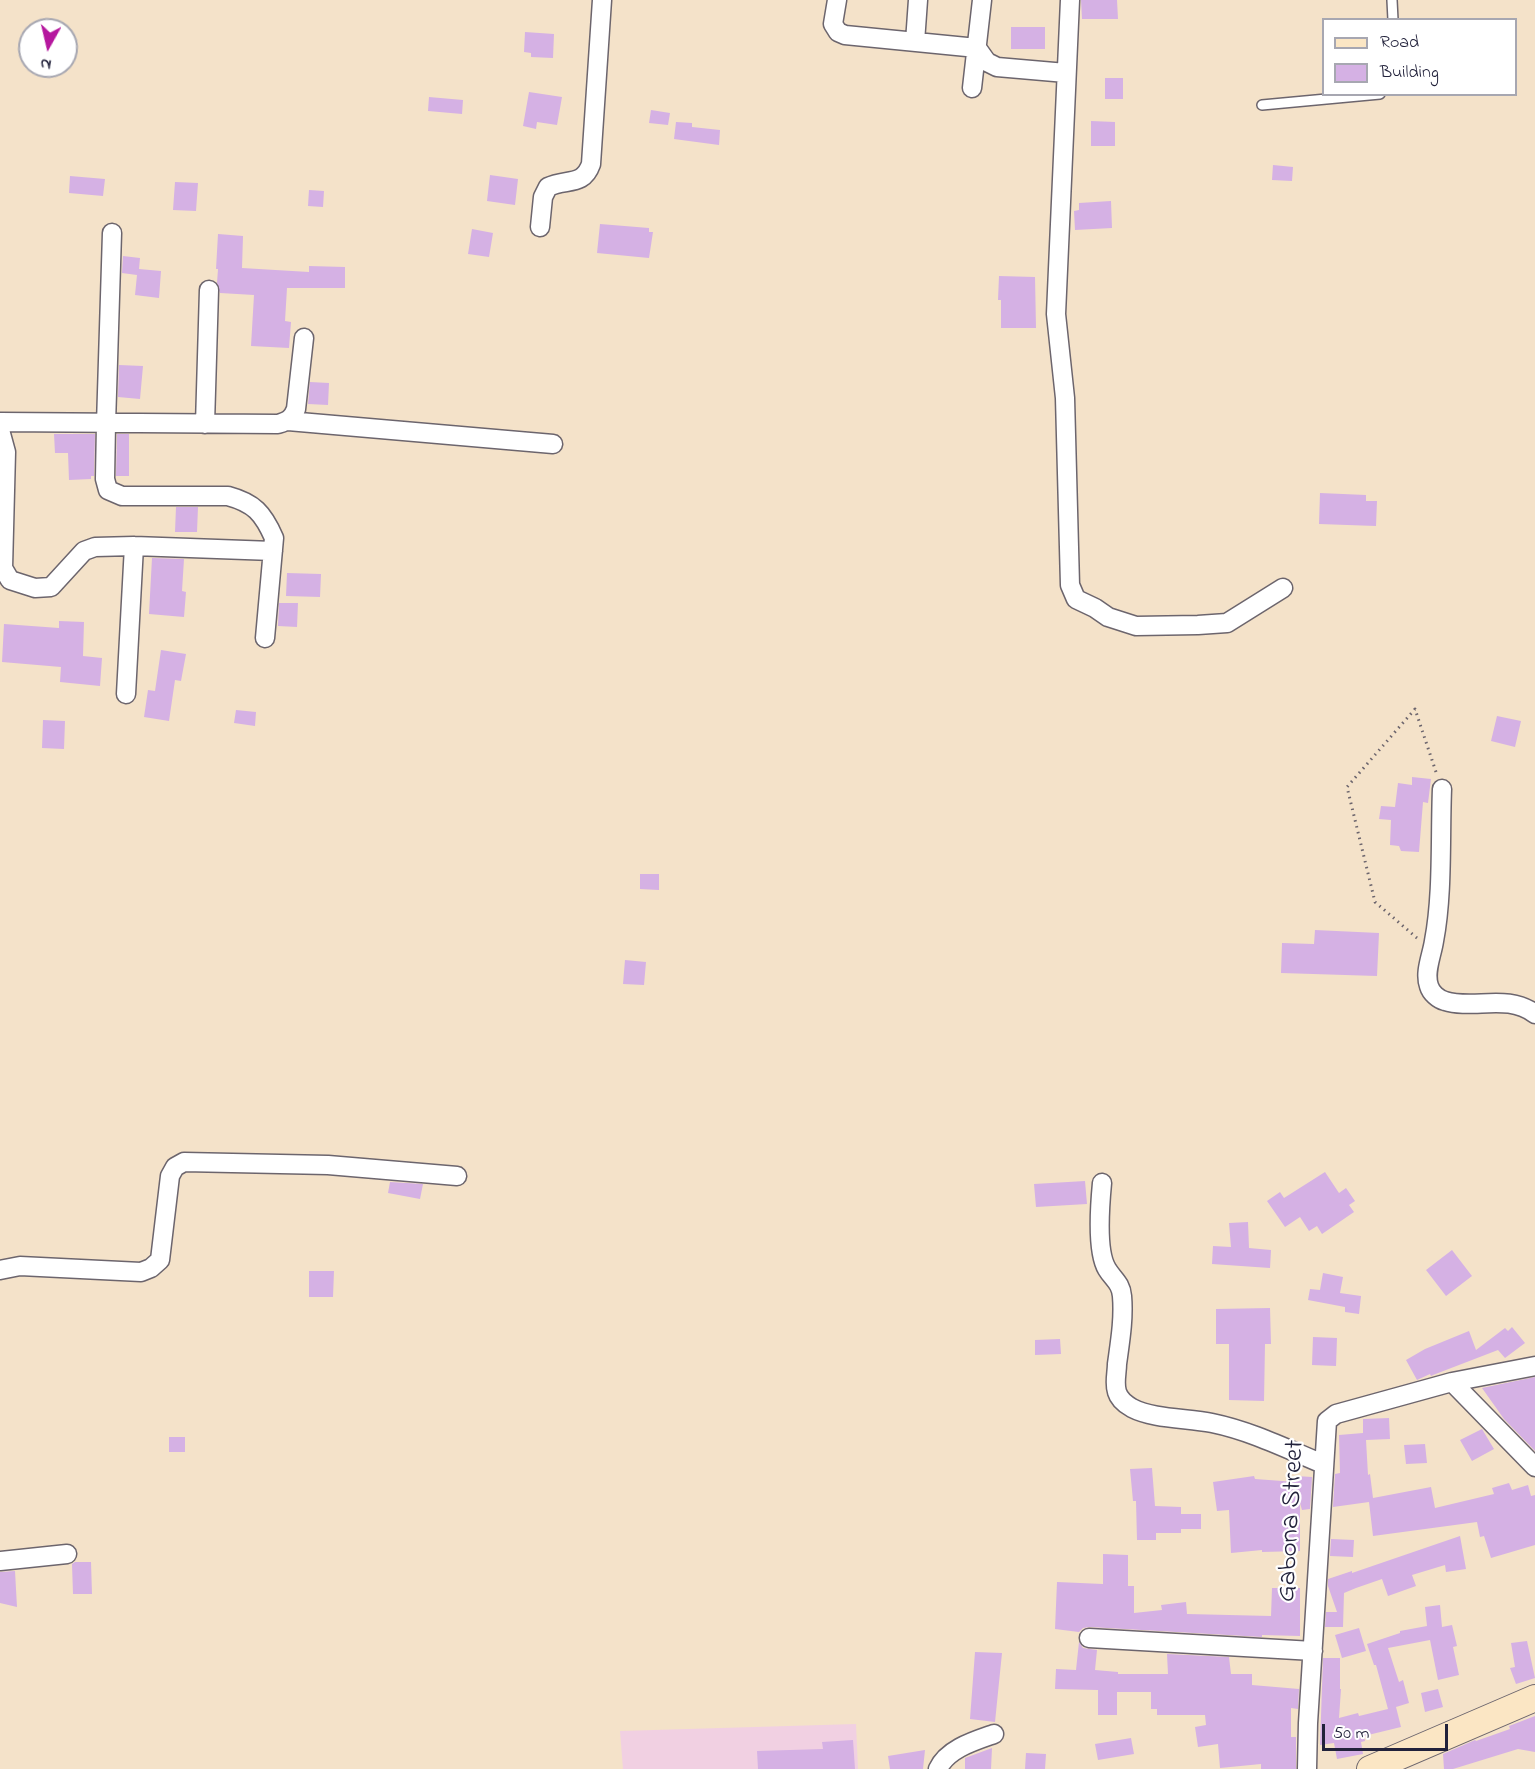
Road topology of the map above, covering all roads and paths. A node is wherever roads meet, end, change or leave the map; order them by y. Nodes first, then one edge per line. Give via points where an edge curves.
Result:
1 (602, 0) edge
2 (837, 0) edge
3 (918, 0) edge
4 (982, 0) edge
5 (1070, 0) edge
6 (1392, 0) edge
7 (1392, 18) edge
8 (915, 42) junction
9 (977, 48) junction
10 (1066, 73) junction
11 (972, 88) dead end
12 (1359, 96) edge
13 (1262, 105) dead end
14 (540, 227) dead end
15 (112, 233) dead end
16 (210, 290) dead end
17 (304, 338) dead end
18 (288, 421) junction
19 (0, 422) edge
20 (106, 424) junction
21 (205, 424) junction
22 (0, 429) edge
23 (554, 444) dead end
24 (134, 546) junction
25 (273, 551) junction
26 (1282, 588) dead end
27 (265, 638) dead end
28 (126, 694) dead end
29 (1442, 789) joint
30 (1432, 951) junction
31 (1535, 1014) edge
32 (457, 1176) dead end
33 (1102, 1183) dead end
34 (0, 1270) edge
35 (1535, 1366) edge
36 (1452, 1382) junction
37 (1323, 1464) junction
38 (1535, 1467) edge
39 (67, 1554) dead end
40 (0, 1561) edge
41 (1089, 1638) dead end
42 (1313, 1651) junction
43 (1535, 1698) edge
44 (994, 1734) dead end
45 (938, 1769) edge
46 (1307, 1769) edge
47 (1370, 1769) edge

1 - 14 street via 591,164 581,178 548,187
2 - 8 street via 833,24 838,32
3 - 8 street
4 - 9 street
5 - 10 street
6 - 7 lane
8 - 9 street
9 - 10 street via 987,62 997,67
9 - 11 street
10 - 26 street via 1056,314 1065,398 1070,585 1076,599 1108,617 1136,626 1227,623
12 - 13 lane
15 - 20 street
16 - 21 street
17 - 18 street via 296,409
18 - 21 street
18 - 23 street
19 - 20 street
20 - 21 street
20 - 25 street via 108,490 122,496 228,496 244,500 267,523 274,538
22 - 24 street via 6,453 3,568 10,580 36,588 51,587 84,551
24 - 25 street
24 - 28 street
25 - 27 street
29 - 30 street via 1437,925
29 - 30 path via 1415,709 1347,787 1375,902
30 - 31 street via 1427,973 1429,987 1436,997 1449,1002 1512,1004
32 - 34 street via 328,1166 184,1162 170,1176 160,1260 151,1268 141,1272 20,1266
33 - 37 street via 1099,1222 1103,1255 1122,1292 1116,1378 1121,1401 1144,1413 1213,1423 1255,1435
35 - 36 street, Gabona Street
36 - 37 street, Gabona Street via 1330,1417 1325,1428
36 - 38 street
37 - 42 street, Gabona Street
39 - 40 street
41 - 42 street
42 - 46 street, Gabona Street
43 - 47 main road
44 - 45 street via 965,1744 941,1761

